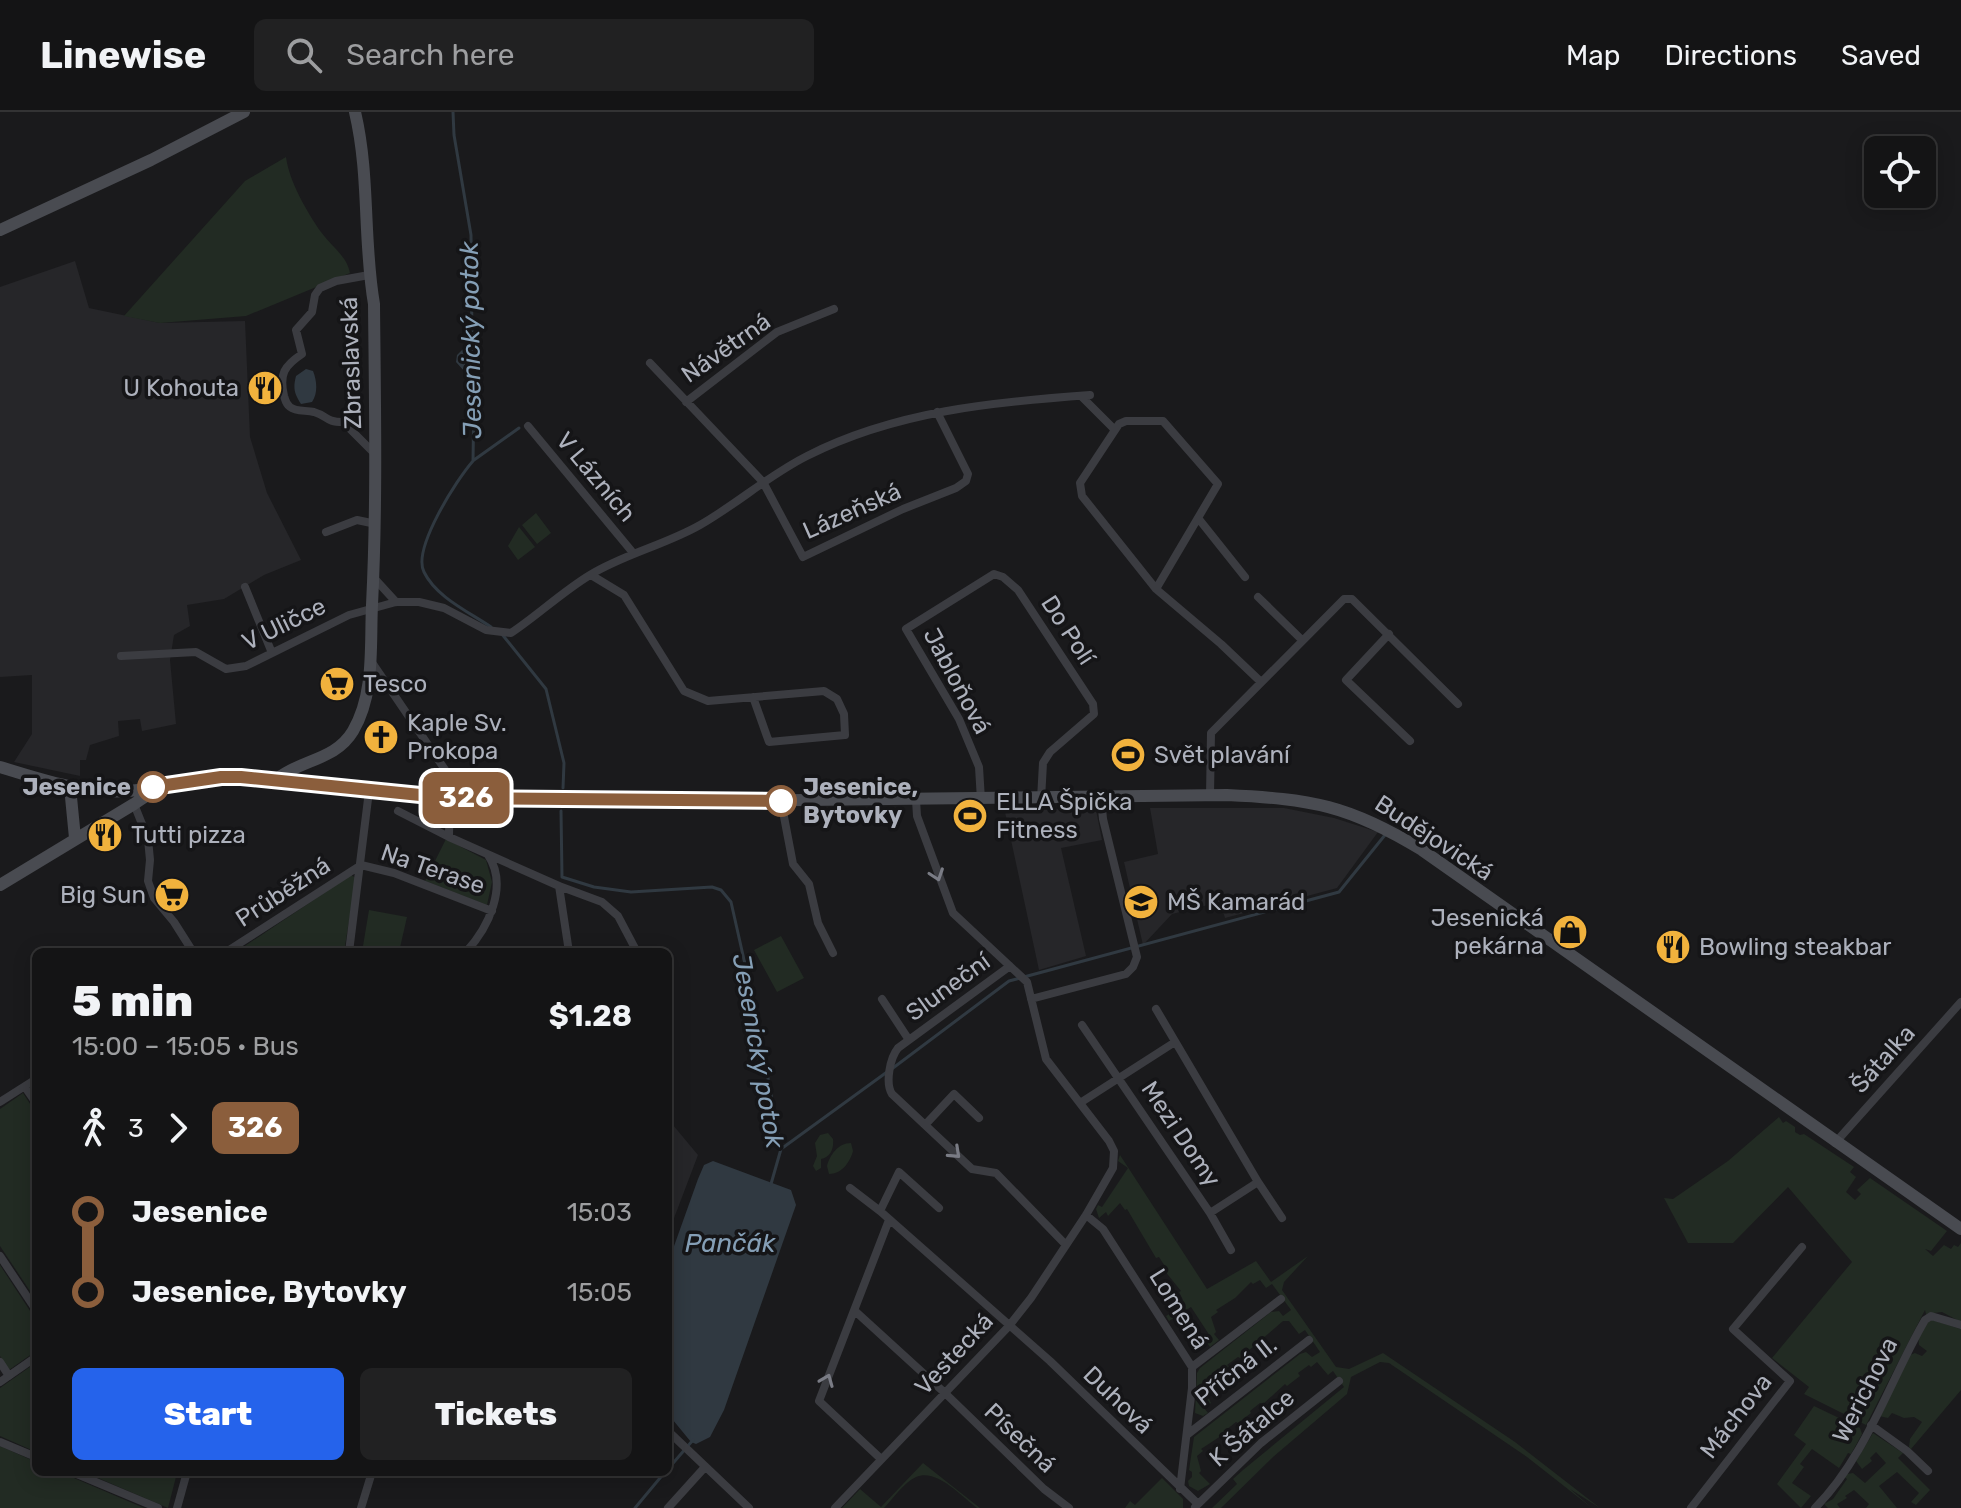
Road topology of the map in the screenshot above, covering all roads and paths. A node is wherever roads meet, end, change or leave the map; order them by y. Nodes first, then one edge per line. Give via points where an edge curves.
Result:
1 (244, 112) edge
2 (355, 112) edge
3 (0, 230) edge
4 (369, 275) junction
5 (834, 309) dead end
6 (650, 363) dead end
7 (686, 402) junction
8 (937, 412) junction
9 (528, 426) dead end
10 (1114, 429) junction
11 (375, 454) junction
12 (763, 482) junction
13 (1198, 518) junction
14 (377, 524) junction
15 (326, 532) dead end
16 (634, 554) junction
17 (591, 575) junction
18 (1245, 577) dead end
19 (374, 578) junction
20 (245, 587) dead end
21 (1156, 589) junction
22 (1258, 597) dead end
23 (396, 602) junction
24 (372, 609) junction
25 (906, 629) joint
26 (1389, 634) junction
27 (1302, 640) junction
28 (272, 653) junction
29 (121, 656) dead end
30 (371, 660) junction
31 (1261, 682) junction
32 (753, 697) junction
33 (1458, 704) dead end
34 (1410, 741) dead end
35 (0, 767) edge
36 (277, 779) junction
37 (70, 787) junction
38 (153, 787) junction
39 (369, 791) junction
40 (1210, 796) junction
41 (450, 798) junction
42 (1101, 798) junction
43 (1041, 799) junction
44 (916, 800) junction
45 (981, 800) junction
46 (781, 801) junction
47 (134, 804) junction
48 (398, 811) dead end
49 (449, 837) junction
50 (75, 838) junction
51 (486, 853) junction
52 (361, 865) junction
53 (0, 885) edge
54 (559, 886) junction
55 (492, 911) junction
56 (190, 948) edge
57 (232, 948) edge
58 (350, 948) edge
59 (471, 948) edge
60 (568, 948) edge
61 (635, 948) edge
62 (833, 953) dead end
63 (1010, 966) junction
64 (882, 999) dead end
65 (1031, 999) junction
66 (1961, 1002) edge
67 (1156, 1009) dead end
68 (1082, 1025) dead end
69 (909, 1040) junction
70 (1175, 1042) junction
71 (1118, 1078) junction
72 (32, 1082) edge
73 (25, 1087) junction
74 (32, 1097) edge
75 (0, 1102) edge
76 (1080, 1103) junction
77 (979, 1118) dead end
78 (925, 1125) junction
79 (1835, 1143) junction
80 (1258, 1182) junction
81 (850, 1188) dead end
82 (939, 1208) dead end
83 (880, 1211) junction
84 (1210, 1213) junction
85 (1086, 1215) junction
86 (1282, 1218) dead end
87 (889, 1220) junction
88 (1961, 1229) edge
89 (1066, 1245) junction
90 (1802, 1247) dead end
91 (1231, 1250) dead end
92 (0, 1256) edge
93 (1281, 1299) dead end
94 (32, 1304) edge
95 (855, 1311) junction
96 (1961, 1325) edge
97 (1009, 1326) junction
98 (1309, 1340) dead end
99 (32, 1360) edge
100 (0, 1362) edge
101 (1192, 1367) junction
102 (9, 1376) junction
103 (1339, 1381) dead end
104 (0, 1382) edge
105 (946, 1394) junction
106 (1871, 1425) junction
107 (1188, 1434) junction
108 (672, 1436) edge
109 (0, 1442) edge
110 (32, 1455) edge
111 (880, 1458) junction
112 (705, 1467) junction
113 (1928, 1471) dead end
114 (82, 1476) edge
115 (186, 1476) edge
116 (371, 1476) edge
117 (1180, 1489) junction
118 (1196, 1506) edge
119 (746, 1507) edge
120 (158, 1508) edge
121 (177, 1508) edge
122 (361, 1508) edge
123 (668, 1508) edge
124 (835, 1508) edge
125 (1069, 1508) edge
126 (1691, 1508) edge
127 (1815, 1508) edge

1 - 3 main road
2 - 4 main road
4 - 11 main road, Zbraslavská via 374,304
4 - 11 street, Zbraslavská via 320,288 312,312 296,330 302,354 282,371 281,380 291,408 343,422
5 - 7 street, Návětrná via 777,332
6 - 7 street, Návětrná
7 - 12 street, Návětrná
8 - 10 street via 1086,396
8 - 12 street via 851,435
8 - 12 street, Lázeňská via 968,474 966,481 803,557
9 - 16 street, V Lázních
10 - 13 street via 1126,421 1163,421 1171,427 1218,484
10 - 21 street via 1080,490
11 - 14 main road, Zbraslavská
12 - 16 street, V Lázních via 699,525
13 - 18 street
13 - 21 street
14 - 15 street via 357,520
14 - 19 main road, Zbraslavská
16 - 17 street, V Lázních
17 - 23 street, V Lázních via 511,633 486,630 444,608
17 - 32 street via 624,595 684,691 708,701
19 - 23 street
19 - 24 main road, Zbraslavská
20 - 28 street
21 - 31 street
22 - 27 street
23 - 24 street, V Lázních
24 - 28 street, V Uličce
24 - 30 main road, Zbraslavská
25 - 43 street, Do Polí via 994,574 1018,590 1093,704 1094,714 1043,763
25 - 45 street, Jabloňová via 959,719 979,767
26 - 27 street via 1352,599 1344,599
26 - 33 street
26 - 34 street via 1346,680
27 - 31 street
28 - 29 street, V Uličce via 226,669 196,652
30 - 36 main road, Zbraslavská via 364,706 353,731 337,750
30 - 41 street via 450,777
31 - 40 street via 1209,736
32 - 32 street via 769,742 845,735 837,699 824,691
35 - 37 main road, Budějovická
36 - 38 main road, Budějovická via 221,777
36 - 39 main road, Budějovická
37 - 38 main road, Budějovická
37 - 50 main road
38 - 47 main road
39 - 41 main road, Budějovická
39 - 52 street
40 - 42 main road, Budějovická
40 - 79 main road, Budějovická via 1323,804 1388,829
41 - 46 main road, Budějovická
41 - 49 street
42 - 43 main road, Budějovická
42 - 65 street via 1137,957 1126,974
43 - 45 main road, Budějovická
44 - 45 main road, Budějovická
44 - 46 main road, Budějovická
44 -> 63 street via 917,816 953,913
46 - 62 street via 793,864 809,884 818,923
47 - 50 main road
47 - 56 street via 148,839 148,881 154,898
48 - 49 street
49 - 51 street
50 - 53 main road
51 - 54 street
51 - 55 street via 496,876
52 - 55 street, Na Terase
52 - 57 street, Průběžná
52 - 58 street
54 - 60 street
54 - 61 street via 609,906
55 - 59 street
63 - 65 street via 1027,982
63 - 69 street, Sluneční
64 - 69 street, Sluneční
65 - 76 street via 1046,1059
66 - 79 street, Šátalka
67 - 70 street, Mezi Domy
68 - 71 street, Mezi Domy
69 - 78 street, Sluneční via 894,1054 889,1090
70 - 71 street, Mezi Domy
70 - 80 street, Mezi Domy
71 - 76 street, Mezi Domy
71 - 84 street, Mezi Domy
72 - 73 street
73 - 74 street
73 - 75 street
76 - 85 street, Vestecká via 1109,1141 1115,1158
77 - 78 street via 954,1094
78 -> 89 street, Sluneční via 972,1169 996,1173
79 - 88 main road, Budějovická
80 - 84 street, Mezi Domy
80 - 86 street, Mezi Domy
81 - 83 street, Duhová
82 - 83 street via 899,1172
83 - 87 street, Duhová
84 - 91 street, Mezi Domy
85 - 89 street, Vestecká
85 - 101 street, Lomená via 1103,1229
87 - 95 street
87 - 97 street, Duhová
89 - 97 street, Vestecká
90 - 126 street, Máchova via 1733,1329 1790,1381
92 - 94 street
93 - 101 street
95 - 105 street, Písečná
111 -> 95 street via 819,1401
96 - 106 street, Werichova via 1941,1317 1925,1320
97 - 105 street, Vestecká
97 - 117 street, Duhová
98 - 107 street, Příčná II.
99 - 102 street
100 - 102 street
101 - 107 street, Lomená
102 - 104 street
103 - 118 street, K Šátalce via 1261,1443
105 - 111 street, Vestecká
105 - 125 street, Písečná
106 - 113 street
106 - 127 street, Werichova
107 - 117 street, Lomená
108 - 112 street
109 - 110 street
111 - 124 street, Vestecká
112 - 119 street
112 - 123 street
114 - 120 street
115 - 121 street
116 - 122 street
117 - 118 street, Duhová

